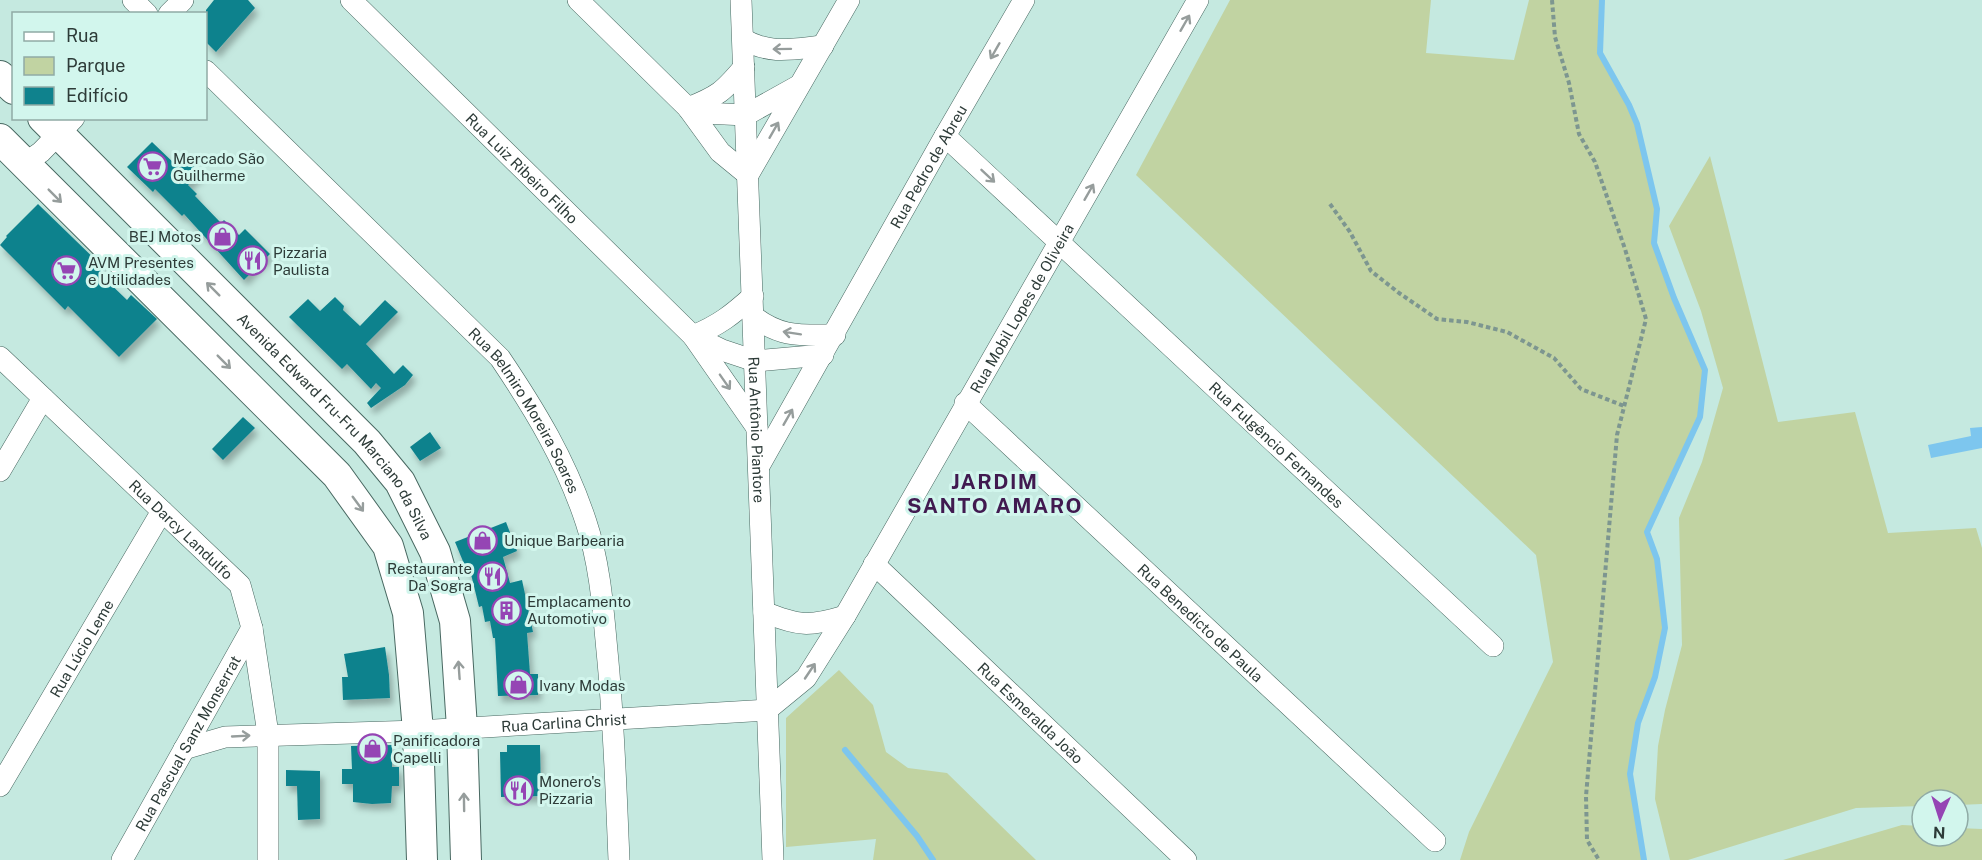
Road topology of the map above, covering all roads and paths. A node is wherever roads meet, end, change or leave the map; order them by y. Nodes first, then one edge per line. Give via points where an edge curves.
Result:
1 (133, 0) edge
2 (183, 0) edge
3 (351, 0) edge
4 (578, 0) edge
5 (741, 0) edge
6 (849, 0) edge
7 (1024, 0) edge
8 (1198, 0) edge
9 (1552, 0) edge
10 (145, 12) edge
11 (172, 12) edge
12 (743, 39) junction
13 (823, 46) junction
14 (744, 67) junction
15 (207, 72) edge
16 (0, 76) edge
17 (801, 84) junction
18 (12, 87) edge
19 (688, 108) junction
20 (746, 115) junction
21 (58, 124) edge
22 (945, 136) junction
23 (0, 139) edge
24 (24, 164) junction
25 (748, 176) junction
26 (1330, 204) dead end
27 (1060, 243) junction
28 (753, 306) junction
29 (835, 334) junction
30 (693, 336) junction
31 (823, 355) junction
32 (0, 357) edge
33 (755, 361) junction
34 (43, 398) junction
35 (966, 403) junction
36 (1624, 406) junction
37 (757, 429) junction
38 (759, 468) junction
39 (0, 471) edge
40 (162, 511) junction
41 (874, 564) junction
42 (764, 612) junction
43 (845, 616) junction
44 (252, 628) junction
45 (1493, 646) dead end
46 (767, 710) junction
47 (614, 719) junction
48 (462, 728) junction
49 (418, 731) junction
50 (268, 734) junction
51 (184, 749) junction
52 (0, 786) edge
53 (1435, 841) dead end
54 (122, 860) edge
55 (268, 860) edge
56 (422, 860) edge
57 (466, 860) edge
58 (619, 860) edge
59 (773, 860) edge
60 (1186, 860) edge
61 (1599, 860) edge

1 - 10 street
2 - 11 street
3 - 30 street, Rua Luiz Ribeiro Filho
4 - 19 street
5 - 12 street, Rua Antônio Piantore
6 - 13 street
7 -> 22 street, Rua Pedro de Abreu
27 -> 8 street, Rua Mobil Lopes de Oliveira
9 - 36 path via 1556,38 1579,134 1595,162 1646,319
13 -> 12 street via 779,50 757,48
12 - 14 street, Rua Antônio Piantore
13 - 17 street
14 - 19 street via 714,97
14 - 20 street, Rua Antônio Piantore
15 - 47 street, Rua Belmiro Moreira Soares via 500,358 534,409 564,466 586,523 601,585
16 - 18 main road
17 - 20 street
25 -> 17 street
19 - 20 street via 703,113
19 - 25 street via 720,152
20 - 25 street, Rua Antônio Piantore
21 - 24 street, Avenida Edward Fru-Fru Marciano da Silva via 41,152
48 -> 21 main road, Avenida Edward Fru-Fru Marciano da Silva via 456,621 435,552 400,482 367,442
22 -> 27 street, Rua Fulgêncio Fernandes
22 - 29 street, Rua Pedro de Abreu
23 - 24 main road, Avenida Edward Fru-Fru Marciano da Silva
24 -> 49 main road, Avenida Edward Fru-Fru Marciano da Silva via 337,475 388,546 408,613
25 - 28 street, Rua Antônio Piantore
26 - 36 path via 1371,271 1399,293 1437,319 1507,332 1554,358 1581,389
27 - 35 street, Rua Mobil Lopes de Oliveira
27 - 45 street, Rua Fulgêncio Fernandes
29 -> 28 street via 793,334 767,327
28 - 30 street
28 - 33 street, Rua Antônio Piantore
29 - 31 street, Rua Pedro de Abreu
30 - 33 street, Rua Luiz Ribeiro Filho
30 -> 37 street, Rua Luiz Ribeiro Filho
31 - 33 street
38 -> 31 street, Rua Pedro de Abreu
32 - 34 street, Rua Darcy Landulfo
33 - 37 street, Rua Antônio Piantore
34 - 39 street
34 - 40 street, Rua Darcy Landulfo
35 - 41 street, Rua Mobil Lopes de Oliveira
35 - 53 street, Rua Benedicto de Paula
36 - 61 path via 1617,435 1586,796 1587,840
37 - 38 street, Rua Antônio Piantore
38 - 42 street, Rua Antônio Piantore
40 - 44 street, Rua Darcy Landulfo via 240,585
40 - 52 street, Rua Lúcio Leme
41 - 43 street, Rua Mobil Lopes de Oliveira
41 - 60 street, Rua Esmeralda João
42 - 43 street via 790,623 818,624
42 - 46 street, Rua Antônio Piantore
46 -> 43 street, Rua Mobil Lopes de Oliveira via 806,678
44 - 50 street, Rua Darcy Landulfo
44 - 51 street, Rua Pascual Sanz Monserrat
46 - 47 street, Rua Carlina Christ
46 - 59 street, Rua Antônio Piantore
47 - 48 street, Rua Carlina Christ
47 - 58 street, Rua Belmiro Moreira Soares
48 - 49 street, Rua Carlina Christ
57 -> 48 main road, Avenida Edward Fru-Fru Marciano da Silva
49 - 50 street, Rua Carlina Christ
49 - 56 main road, Avenida Edward Fru-Fru Marciano da Silva
51 -> 50 street, Rua Carlina Christ via 225,737
50 - 55 street, Rua Darcy Landulfo
51 - 54 street, Rua Pascual Sanz Monserrat

